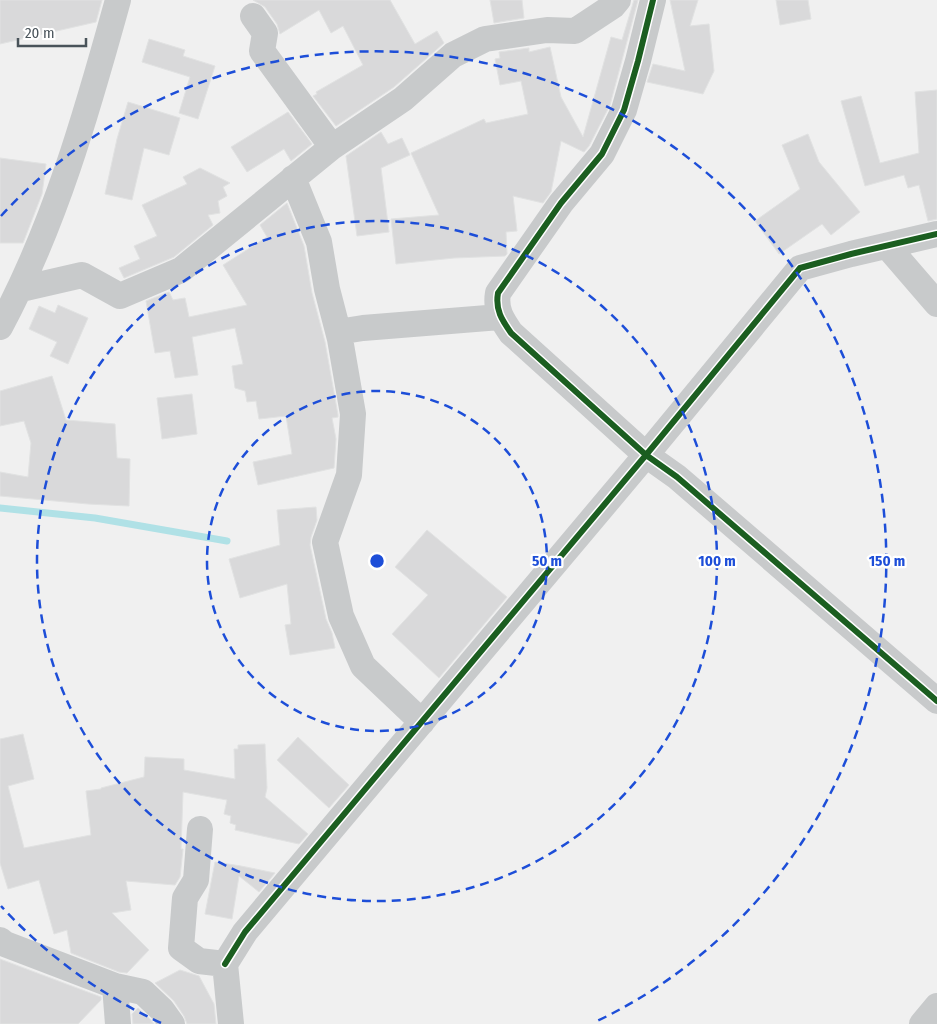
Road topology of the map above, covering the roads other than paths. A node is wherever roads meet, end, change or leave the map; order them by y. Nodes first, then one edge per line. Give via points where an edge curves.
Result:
1 (118, 0) edge
2 (618, 0) edge
3 (653, 0) edge
4 (253, 16) dead end
5 (332, 147) junction
6 (293, 178) junction
7 (937, 234) edge
8 (887, 246) junction
9 (21, 288) junction
10 (937, 304) edge
11 (500, 317) junction
12 (0, 327) edge
13 (340, 339) junction
14 (646, 455) junction
15 (937, 701) edge
16 (422, 722) junction
17 (200, 829) dead end
18 (0, 940) edge
19 (224, 964) junction
20 (114, 986) junction
21 (937, 1006) edge
22 (118, 1024) edge
23 (172, 1024) edge
24 (231, 1024) edge
25 (922, 1024) edge

1 - 9 street via 66,174
2 - 5 street via 575,31 547,30 484,39 453,55 403,99
3 - 11 street via 624,110 602,154 561,203 498,293 496,303
4 - 5 street via 265,32 262,51
5 - 6 street
6 - 9 street via 180,270 120,296 82,275
6 - 13 street via 319,242
7 - 8 street
8 - 10 street
8 - 14 street via 800,268
9 - 12 street
11 - 13 street via 363,328 344,331
11 - 14 street via 511,333
13 - 16 street via 353,414 349,475 325,542 341,616 363,666
14 - 15 street via 677,477
14 - 16 street
16 - 19 street via 245,932
17 - 19 street via 196,880 185,898 181,948 199,960
18 - 20 street
19 - 24 street
20 - 22 street
20 - 23 street via 143,992
21 - 25 street

